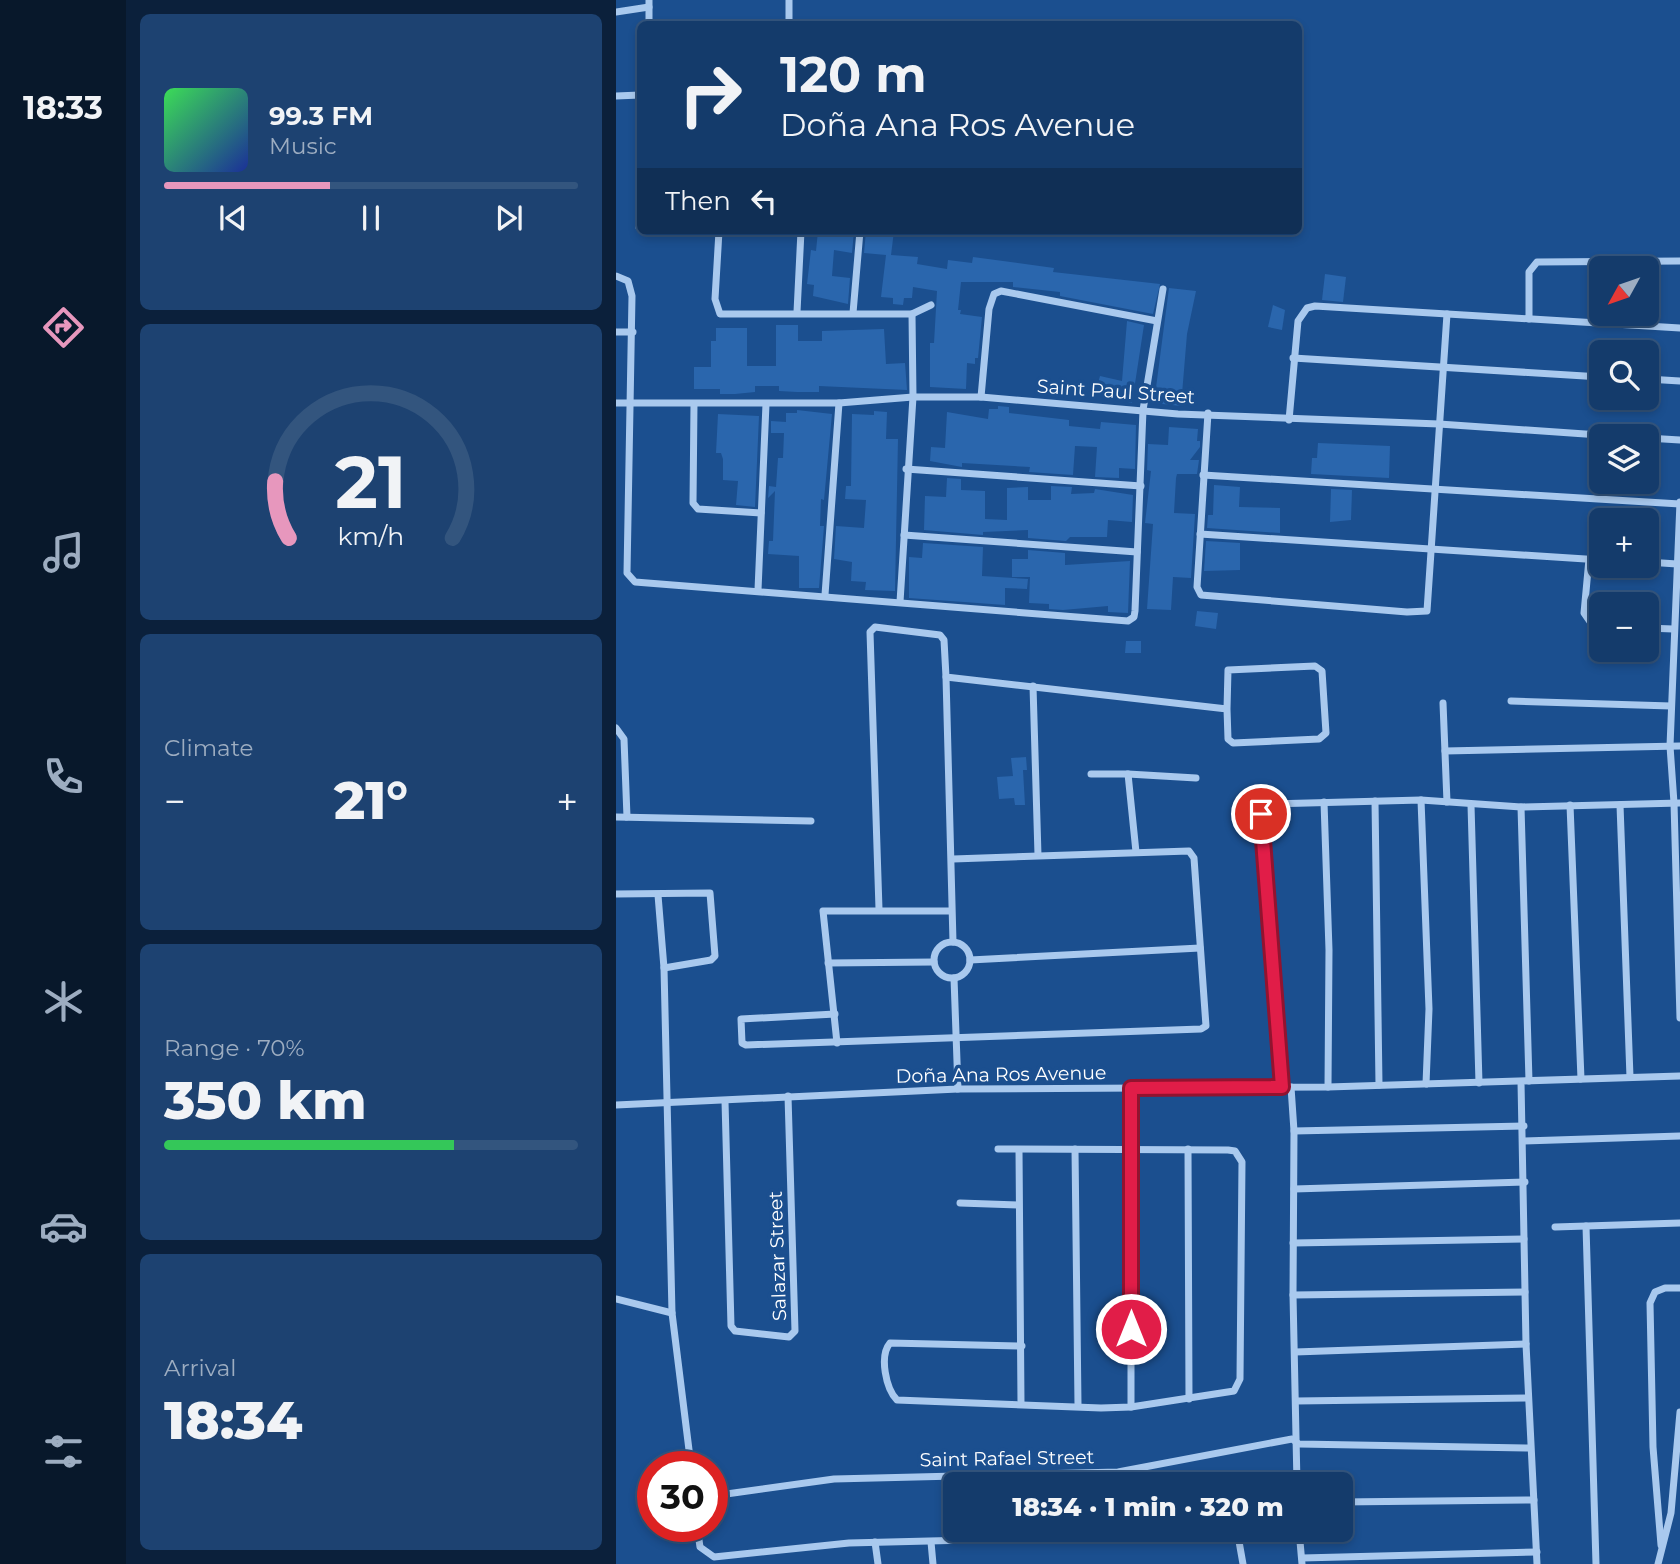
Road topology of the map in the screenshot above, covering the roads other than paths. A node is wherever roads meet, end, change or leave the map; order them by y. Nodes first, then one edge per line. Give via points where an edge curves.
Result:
1 (789, 0) edge
2 (649, 4) edge
3 (616, 12) edge
4 (789, 21) edge
5 (637, 95) edge
6 (616, 96) edge
7 (719, 235) edge
8 (801, 235) edge
9 (860, 235) edge
10 (1680, 261) edge
11 (616, 276) edge
12 (1163, 289) dead end
13 (931, 305) dead end
14 (797, 312) junction
15 (853, 313) junction
16 (912, 314) junction
17 (1447, 314) junction
18 (1529, 319) junction
19 (1157, 321) junction
20 (1680, 328) edge
21 (616, 332) edge
22 (633, 332) junction
23 (1293, 358) junction
24 (1443, 370) junction
25 (1589, 376) edge
26 (1659, 380) edge
27 (1680, 381) edge
28 (913, 397) junction
29 (982, 397) junction
30 (616, 403) edge
31 (632, 403) junction
32 (839, 403) junction
33 (694, 404) junction
34 (766, 404) junction
35 (1143, 410) junction
36 (1208, 413) junction
37 (1289, 420) junction
38 (1439, 424) junction
39 (1589, 434) edge
40 (1659, 439) edge
41 (1680, 440) edge
42 (906, 469) junction
43 (1203, 475) junction
44 (1141, 486) junction
45 (1436, 488) junction
46 (1680, 503) edge
47 (761, 513) junction
48 (1200, 534) junction
49 (904, 535) junction
50 (1430, 548) junction
51 (1137, 552) junction
52 (1589, 559) joint
53 (1659, 563) edge
54 (1676, 564) junction
55 (758, 590) junction
56 (825, 595) junction
57 (900, 602) junction
58 (1589, 620) edge
59 (1659, 628) edge
60 (1672, 629) junction
61 (946, 677) junction
62 (1033, 686) junction
63 (1511, 701) dead end
64 (1443, 703) dead end
65 (1671, 706) junction
66 (1227, 709) junction
67 (616, 728) edge
68 (1670, 746) junction
69 (1680, 746) edge
70 (1445, 751) junction
71 (1091, 774) dead end
72 (1128, 774) junction
73 (1196, 778) dead end
74 (1421, 800) junction
75 (1375, 801) junction
76 (1324, 802) junction
77 (1447, 802) junction
78 (1677, 803) edge
79 (1471, 804) junction
80 (1570, 805) junction
81 (1620, 805) junction
82 (1521, 807) junction
83 (616, 817) edge
84 (626, 817) junction
85 (811, 821) dead end
86 (1136, 852) junction
87 (1038, 855) junction
88 (953, 859) junction
89 (616, 894) edge
90 (658, 895) junction
91 (879, 909) junction
92 (951, 911) junction
93 (953, 942) junction
94 (1199, 948) junction
95 (970, 960) junction
96 (934, 962) junction
97 (828, 963) junction
98 (664, 968) junction
99 (954, 978) junction
100 (835, 1014) junction
101 (1680, 1018) edge
102 (955, 1038) junction
103 (837, 1043) junction
104 (1680, 1076) edge
105 (1630, 1077) junction
106 (1581, 1079) junction
107 (1525, 1081) junction
108 (1479, 1083) junction
109 (1426, 1084) junction
110 (1379, 1086) junction
111 (1282, 1087) junction
112 (1291, 1087) junction
113 (1328, 1087) junction
114 (1131, 1088) junction
115 (958, 1089) junction
116 (788, 1096) junction
117 (665, 1100) junction
118 (725, 1101) junction
119 (616, 1105) edge
120 (1524, 1126) junction
121 (1294, 1131) junction
122 (1680, 1136) edge
123 (1522, 1141) junction
124 (998, 1149) dead end
125 (1075, 1149) junction
126 (1132, 1149) junction
127 (1188, 1149) junction
128 (1019, 1150) junction
129 (1525, 1182) junction
130 (1294, 1189) junction
131 (960, 1203) dead end
132 (1018, 1205) junction
133 (1680, 1223) edge
134 (1586, 1226) junction
135 (1555, 1227) dead end
136 (1524, 1239) junction
137 (1293, 1243) junction
138 (1680, 1288) edge
139 (1525, 1292) junction
140 (1293, 1295) junction
141 (616, 1299) edge
142 (672, 1313) junction
143 (1525, 1344) junction
144 (1022, 1346) junction
145 (1295, 1352) junction
146 (1528, 1398) junction
147 (1189, 1399) junction
148 (1296, 1401) junction
149 (1021, 1403) junction
150 (1078, 1405) junction
151 (1131, 1407) junction
152 (1680, 1412) edge
153 (1299, 1444) junction
154 (1530, 1448) junction
155 (689, 1451) edge
156 (1118, 1472) edge
157 (1298, 1472) edge
158 (943, 1476) edge
159 (728, 1494) edge
160 (1534, 1500) junction
161 (1353, 1502) edge
162 (700, 1542) edge
163 (875, 1542) junction
164 (930, 1542) junction
165 (943, 1542) edge
166 (1239, 1542) edge
167 (1300, 1542) edge
168 (1661, 1545) junction
169 (1537, 1552) junction
170 (1302, 1561) edge
171 (878, 1564) edge
172 (933, 1564) edge
173 (1243, 1564) edge
174 (1537, 1564) edge
175 (1596, 1564) edge
176 (1658, 1564) edge

1 - 4 street
2 - 3 street
5 - 6 street
7 - 14 street via 715,299 720,314
8 - 14 street
9 - 15 street
10 - 18 street via 1537,262 1529,272
11 - 22 street via 630,285
12 - 19 street
13 - 16 street
14 - 15 street
15 - 16 street
16 - 28 street
17 - 18 street
17 - 23 street via 1307,308 1298,321
17 - 24 street
18 - 20 street
19 - 29 street via 1001,291 994,294
19 - 35 street
21 - 22 street
22 - 31 street
23 - 24 street
23 - 37 street
24 - 25 street
24 - 38 street
26 - 27 street
28 - 29 street, Saint Paul Street
28 - 32 street, Saint Paul Street
28 - 42 street
29 - 35 street, Saint Paul Street
30 - 31 street, Saint Paul Street
31 - 33 street, Saint Paul Street
31 - 55 street via 629,577 638,583
32 - 34 street, Saint Paul Street
32 - 56 street
33 - 34 street, Saint Paul Street
33 - 47 street via 692,503 698,509
34 - 47 street
35 - 36 street, Saint Paul Street
35 - 44 street
36 - 37 street, Saint Paul Street
36 - 43 street
37 - 38 street, Saint Paul Street
38 - 39 street, Saint Paul Street
38 - 45 street
40 - 41 street
42 - 44 street
42 - 49 street
43 - 45 street
43 - 48 street
44 - 51 street
45 - 46 street
45 - 50 street
46 - 54 street
47 - 55 street
48 - 50 street
48 - 50 street via 1197,587 1201,595 1407,612 1429,608
49 - 51 street
49 - 57 street
50 - 52 street
51 - 57 street via 1135,611 1128,621
52 - 58 street via 1584,613
53 - 54 street
54 - 60 street
55 - 56 street
56 - 57 street
59 - 60 street
60 - 65 street
61 - 62 street
61 - 88 street
61 - 91 street via 940,635 878,626 871,631
62 - 66 street
62 - 87 street
63 - 65 street
64 - 70 street
65 - 68 street
66 - 66 street via 1228,670 1315,666 1322,671 1326,733 1319,739 1233,743 1228,739
67 - 84 street via 624,739
68 - 69 street
68 - 70 street
68 - 78 street
70 - 77 street
71 - 72 street
72 - 73 street
72 - 86 street
74 - 75 street
74 - 77 street
74 - 109 street via 1429,1009
75 - 76 street
75 - 110 street
76 - 111 street via 1269,804 1261,814
76 - 113 street
77 - 79 street
78 - 81 street
78 - 101 street
79 - 82 street
79 - 108 street
80 - 81 street
80 - 82 street
80 - 106 street
81 - 105 street
82 - 107 street
83 - 84 street
84 - 85 street
86 - 87 street
86 - 94 street via 1192,853
87 - 88 street
88 - 92 street
89 - 90 street
90 - 98 street
90 - 98 street via 708,891 712,897 715,956
91 - 92 street
91 - 97 street via 823,911
92 - 93 street
93 - 95 street via 968,951
93 - 96 street via 939,947
94 - 95 street
94 - 102 street via 1204,1028
95 - 99 street via 962,975
96 - 97 street
96 - 99 street via 945,977
97 - 100 street
98 - 117 street
99 - 102 street
100 - 103 street
100 - 103 street via 739,1022 746,1045
102 - 103 street
102 - 115 street
104 - 105 street, Doña Ana Ros Avenue
105 - 106 street, Doña Ana Ros Avenue
106 - 107 street, Doña Ana Ros Avenue
107 - 108 street, Doña Ana Ros Avenue
107 - 120 street
108 - 109 street, Doña Ana Ros Avenue
109 - 110 street, Doña Ana Ros Avenue
110 - 113 street, Doña Ana Ros Avenue
111 - 112 street, Doña Ana Ros Avenue
111 - 114 street, Doña Ana Ros Avenue
112 - 113 street, Doña Ana Ros Avenue
112 - 121 street
114 - 115 street, Doña Ana Ros Avenue
114 - 126 street
115 - 116 street, Doña Ana Ros Avenue
116 - 118 street, Doña Ana Ros Avenue
116 - 118 street, Salazar Street via 795,1331 789,1337 735,1331 731,1326
117 - 118 street, Doña Ana Ros Avenue
117 - 119 street, Doña Ana Ros Avenue
117 - 142 street
120 - 121 street
120 - 123 street
121 - 130 street
122 - 123 street
123 - 129 street
124 - 128 street
125 - 126 street
125 - 128 street
125 - 150 street
126 - 127 street
126 - 151 street
127 - 147 street
127 - 147 street via 1234,1151 1242,1162 1240,1378 1234,1391
128 - 132 street
129 - 130 street
129 - 136 street
130 - 137 street
131 - 132 street
132 - 144 street
133 - 134 street
134 - 135 street
134 - 175 street
136 - 137 street
136 - 139 street
137 - 140 street
138 - 168 street via 1665,1288 1650,1303 1653,1447
139 - 140 street
139 - 143 street
140 - 145 street
141 - 142 street
142 - 155 street
143 - 145 street
143 - 146 street
144 - 149 street
144 - 149 street via 890,1343 884,1355 888,1388 897,1401
145 - 148 street
146 - 148 street
146 - 154 street
147 - 151 street
148 - 153 street
149 - 150 street
150 - 151 street
152 - 168 street via 1671,1513
153 - 154 street, Saint Rafael Street
153 - 156 street, Saint Rafael Street via 1292,1439
153 - 157 street
154 - 160 street
158 - 159 street, Saint Rafael Street via 834,1479
160 - 161 street
160 - 169 street
162 - 163 street via 714,1557
163 - 164 street
163 - 171 street
164 - 165 street
164 - 172 street
166 - 173 street
167 - 170 street
168 - 176 street
169 - 170 street
169 - 174 street

